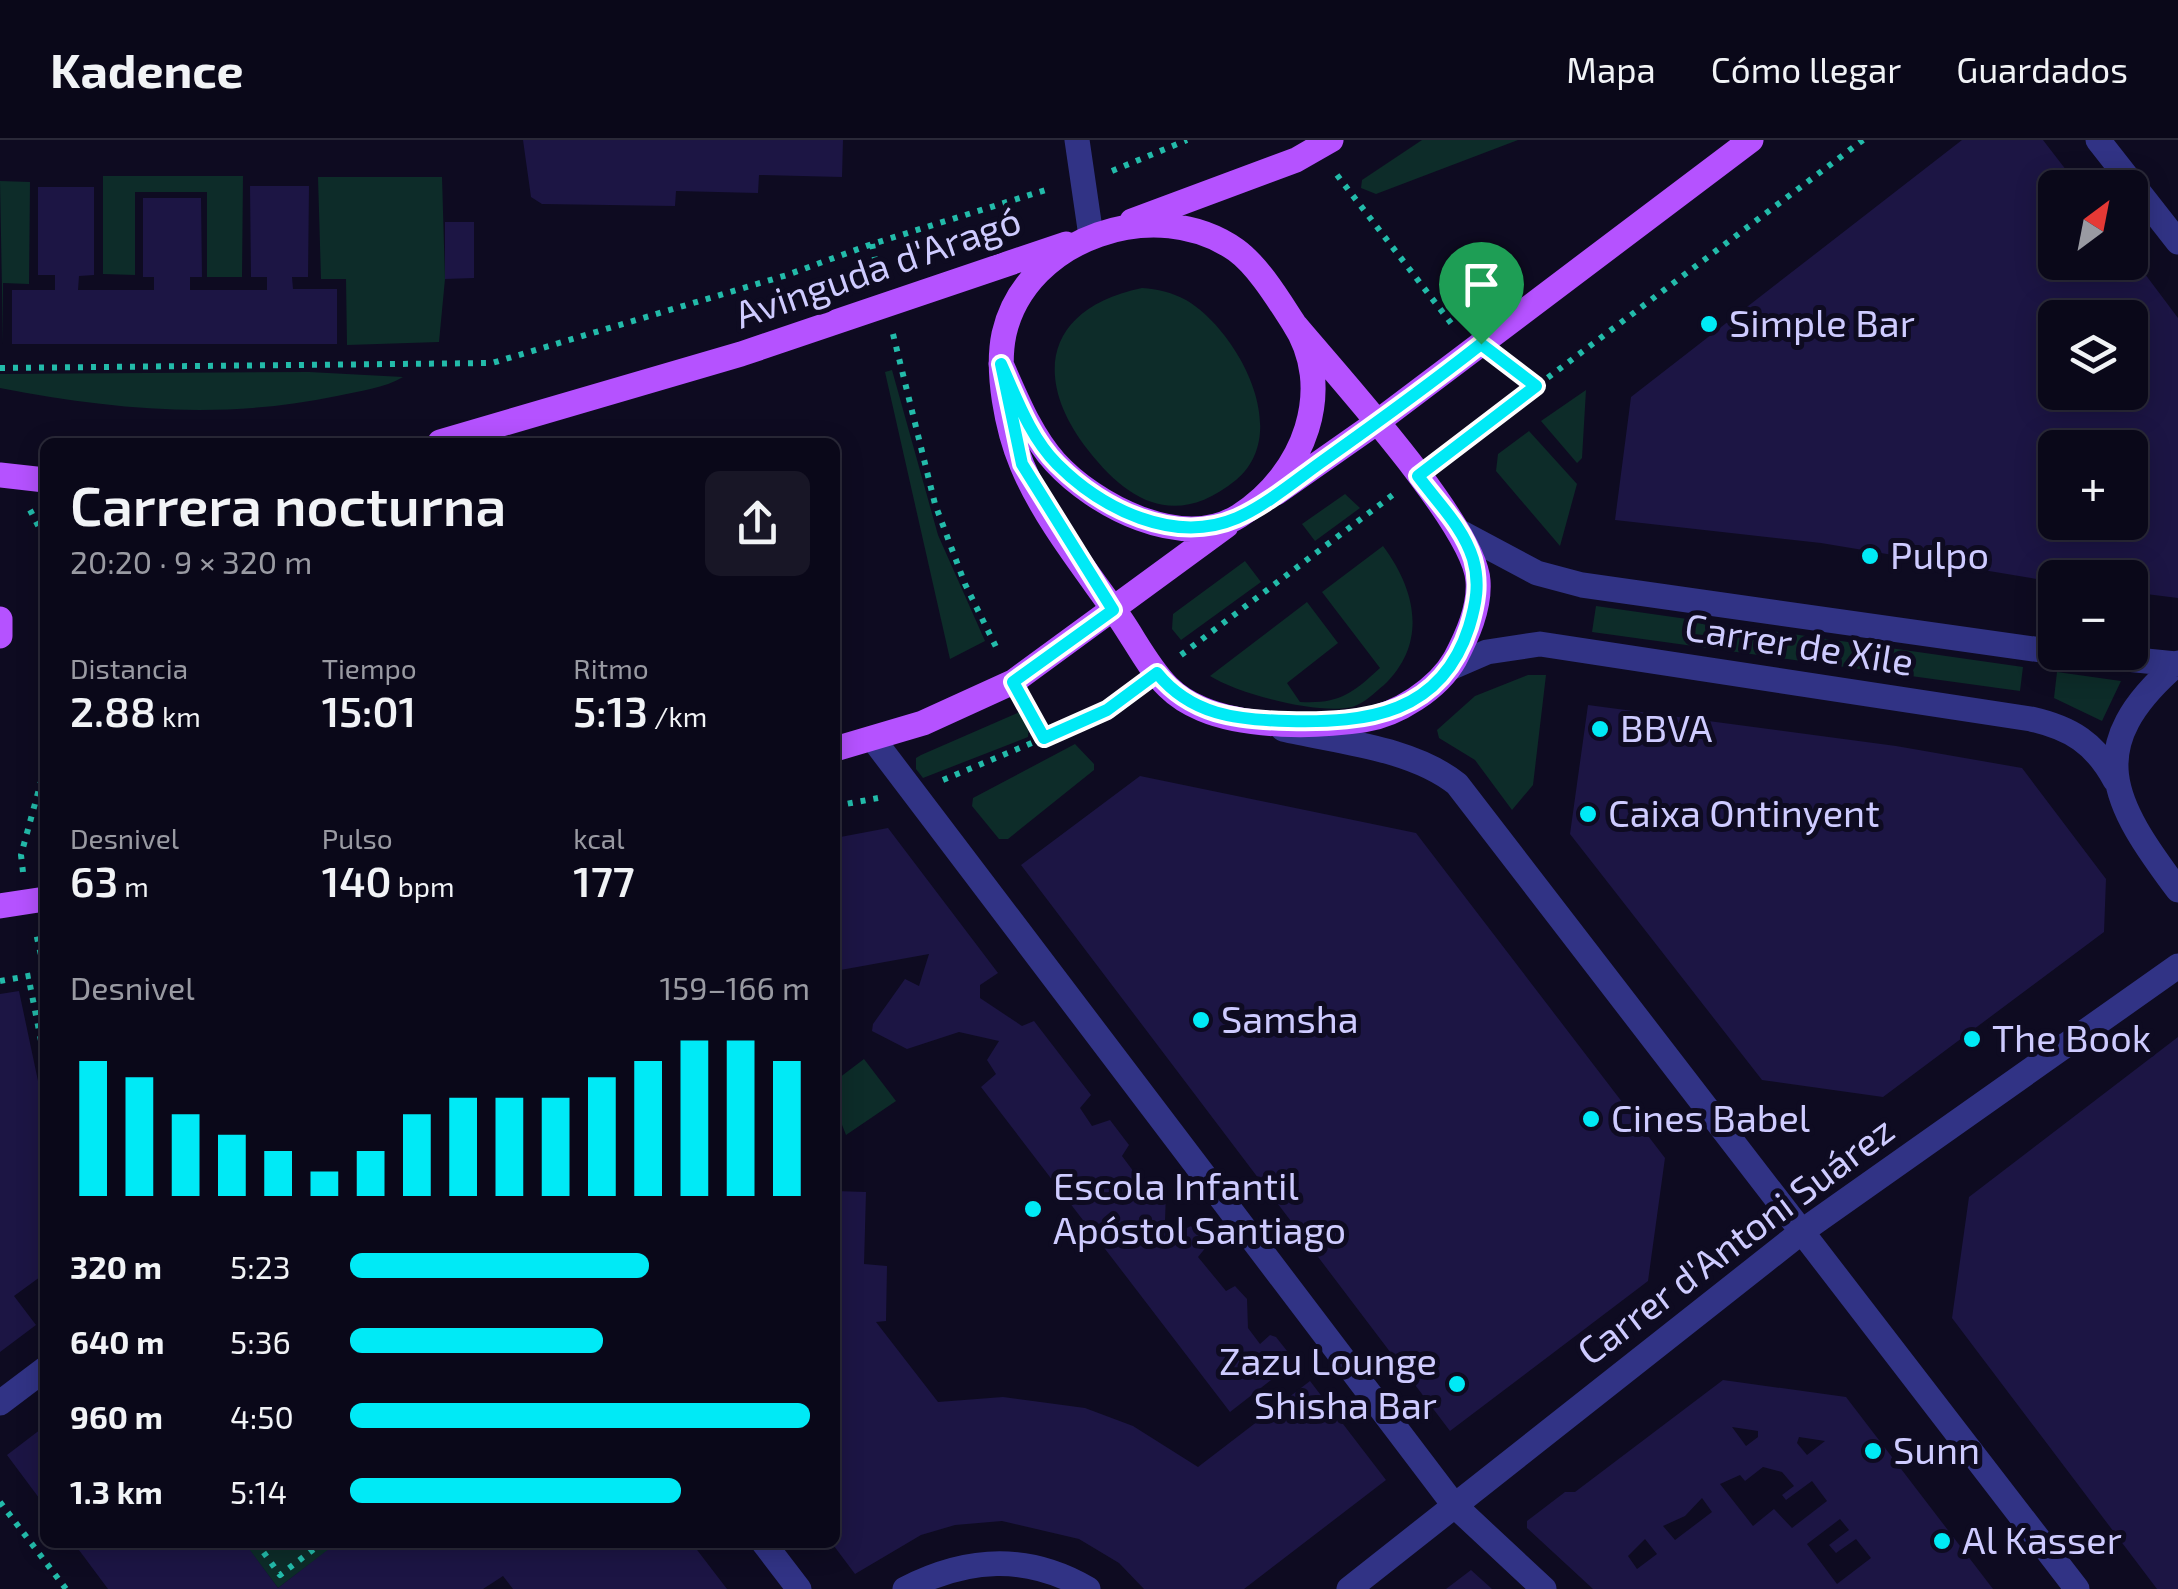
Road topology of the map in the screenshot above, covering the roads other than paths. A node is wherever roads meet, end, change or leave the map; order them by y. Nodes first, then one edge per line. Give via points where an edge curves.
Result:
1 (1076, 140) edge
2 (1752, 140) edge
3 (2098, 140) edge
4 (1324, 144) edge
5 (1091, 236) junction
6 (2178, 242) edge
7 (1296, 326) junction
8 (1001, 364) junction
9 (1376, 423) junction
10 (454, 438) edge
11 (0, 475) edge
12 (40, 479) edge
13 (1237, 518) junction
14 (1462, 533) junction
15 (1113, 610) junction
16 (0, 618) edge
17 (0, 636) edge
18 (2038, 649) edge
19 (2148, 661) edge
20 (2177, 664) edge
21 (1450, 668) junction
22 (1244, 720) junction
23 (873, 740) junction
24 (840, 749) edge
25 (2114, 780) junction
26 (2178, 890) edge
27 (40, 900) edge
28 (0, 906) edge
29 (2178, 966) edge
30 (1804, 1230) junction
31 (40, 1373) edge
32 (0, 1402) edge
33 (1454, 1505) junction
34 (768, 1548) edge
35 (799, 1589) edge
36 (905, 1589) edge
37 (1088, 1589) edge
38 (1349, 1589) edge
39 (1544, 1589) edge
40 (2077, 1589) edge

1 - 5 street
2 - 9 main road
3 - 6 street
4 - 5 main road, Avinguda d'Aragó
5 - 7 main road via 1140,224 1189,228 1234,249
5 - 8 main road via 1053,259 1024,292 1004,331
5 - 10 main road, Avinguda d'Aragó via 741,354
7 - 9 main road
7 - 13 main road via 1312,360 1307,436 1271,487
8 - 13 main road via 1027,422 1056,462 1096,495 1165,526
8 - 15 main road via 1022,464
9 - 13 main road
9 - 14 main road
11 - 12 main road
13 - 15 main road
14 - 18 street, Carrer de Xile via 1538,573 1582,585
14 - 21 main road via 1478,581 1470,624
15 - 22 main road via 1157,673 1186,700
15 - 23 main road via 1013,682
16 - 17 main road
19 - 20 street, Carrer de Xile
20 - 25 street via 2151,688 2122,734
21 - 22 main road via 1400,708 1369,720
21 - 25 street, Carrer de Xile via 1487,652 1540,644 2032,719 2062,726 2091,744
22 - 30 street via 1414,762 1457,784
23 - 24 main road
23 - 33 street
25 - 26 street, Carrer de Xile via 2137,834
27 - 28 main road
29 - 30 street, Carrer d'Antoni Suárez
30 - 33 street, Carrer d'Antoni Suárez
30 - 40 street
31 - 32 street
33 - 38 street, Carrer d'Antoni Suárez
33 - 39 street
34 - 35 street
36 - 37 street via 960,1566 992,1561 1064,1574

